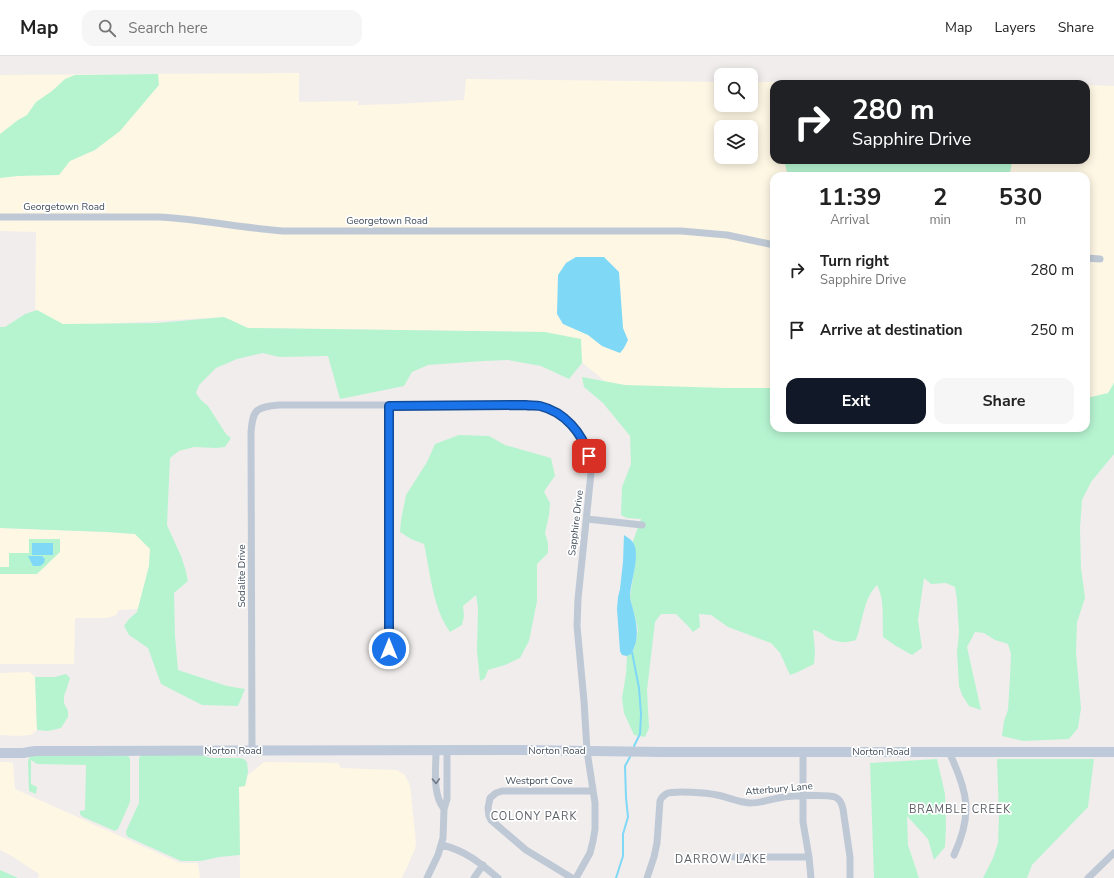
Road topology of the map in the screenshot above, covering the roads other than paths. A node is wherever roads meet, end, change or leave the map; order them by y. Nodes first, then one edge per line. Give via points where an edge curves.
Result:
1 (0, 217) edge
2 (770, 244) edge
3 (1090, 258) edge
4 (1100, 259) dead end
5 (389, 406) junction
6 (263, 407) joint
7 (587, 519) junction
8 (642, 525) dead end
9 (389, 649) dead end
10 (252, 751) junction
11 (436, 751) junction
12 (447, 751) junction
13 (586, 751) junction
14 (802, 752) junction
15 (949, 752) junction
16 (1114, 752) edge
17 (0, 753) edge
18 (593, 791) junction
19 (802, 796) junction
20 (444, 809) junction
21 (442, 845) junction
22 (1114, 853) edge
23 (954, 855) dead end
24 (734, 857) dead end
25 (809, 857) junction
26 (483, 865) junction
27 (427, 878) edge
28 (474, 878) edge
29 (498, 878) edge
30 (572, 878) edge
31 (576, 878) edge
32 (647, 878) edge
33 (811, 878) edge
34 (850, 878) edge
35 (1088, 878) edge

1 - 2 street, Georgetown Road via 181,218 283,231 681,231 727,235
3 - 4 street
5 - 6 street, Sapphire Drive
5 - 7 street, Sapphire Drive via 525,405 540,406 555,412 570,422 588,451 591,473
5 - 9 street
6 - 10 street, Sodalite Drive via 253,416 251,432
7 - 8 street
7 - 13 street, Sapphire Drive via 577,617
10 - 11 street, Norton Road
10 - 17 street, Norton Road
11 - 12 street, Norton Road
11 -> 20 street via 437,796
12 - 13 street, Norton Road
12 - 20 street via 447,799
13 - 14 street, Norton Road
13 - 18 street, Sapphire Drive
14 - 15 street, Norton Road
14 - 19 street
15 - 16 street, Norton Road
15 - 23 street via 964,788 966,805 964,830
18 - 30 street, Westport Cove via 502,791 493,794 489,801 489,816 493,822 526,850
18 - 31 street, Sapphire Drive via 593,841 590,853
19 - 25 street via 804,834
19 - 32 street, Atterbury Lane via 752,803 716,794 664,795 660,801 657,843
19 - 34 street, Atterbury Lane via 831,796 840,802 850,857
20 - 21 street
21 - 26 street via 466,853
21 - 27 street
22 - 35 street
24 - 25 street
25 - 33 street
26 - 28 street
26 - 29 street

